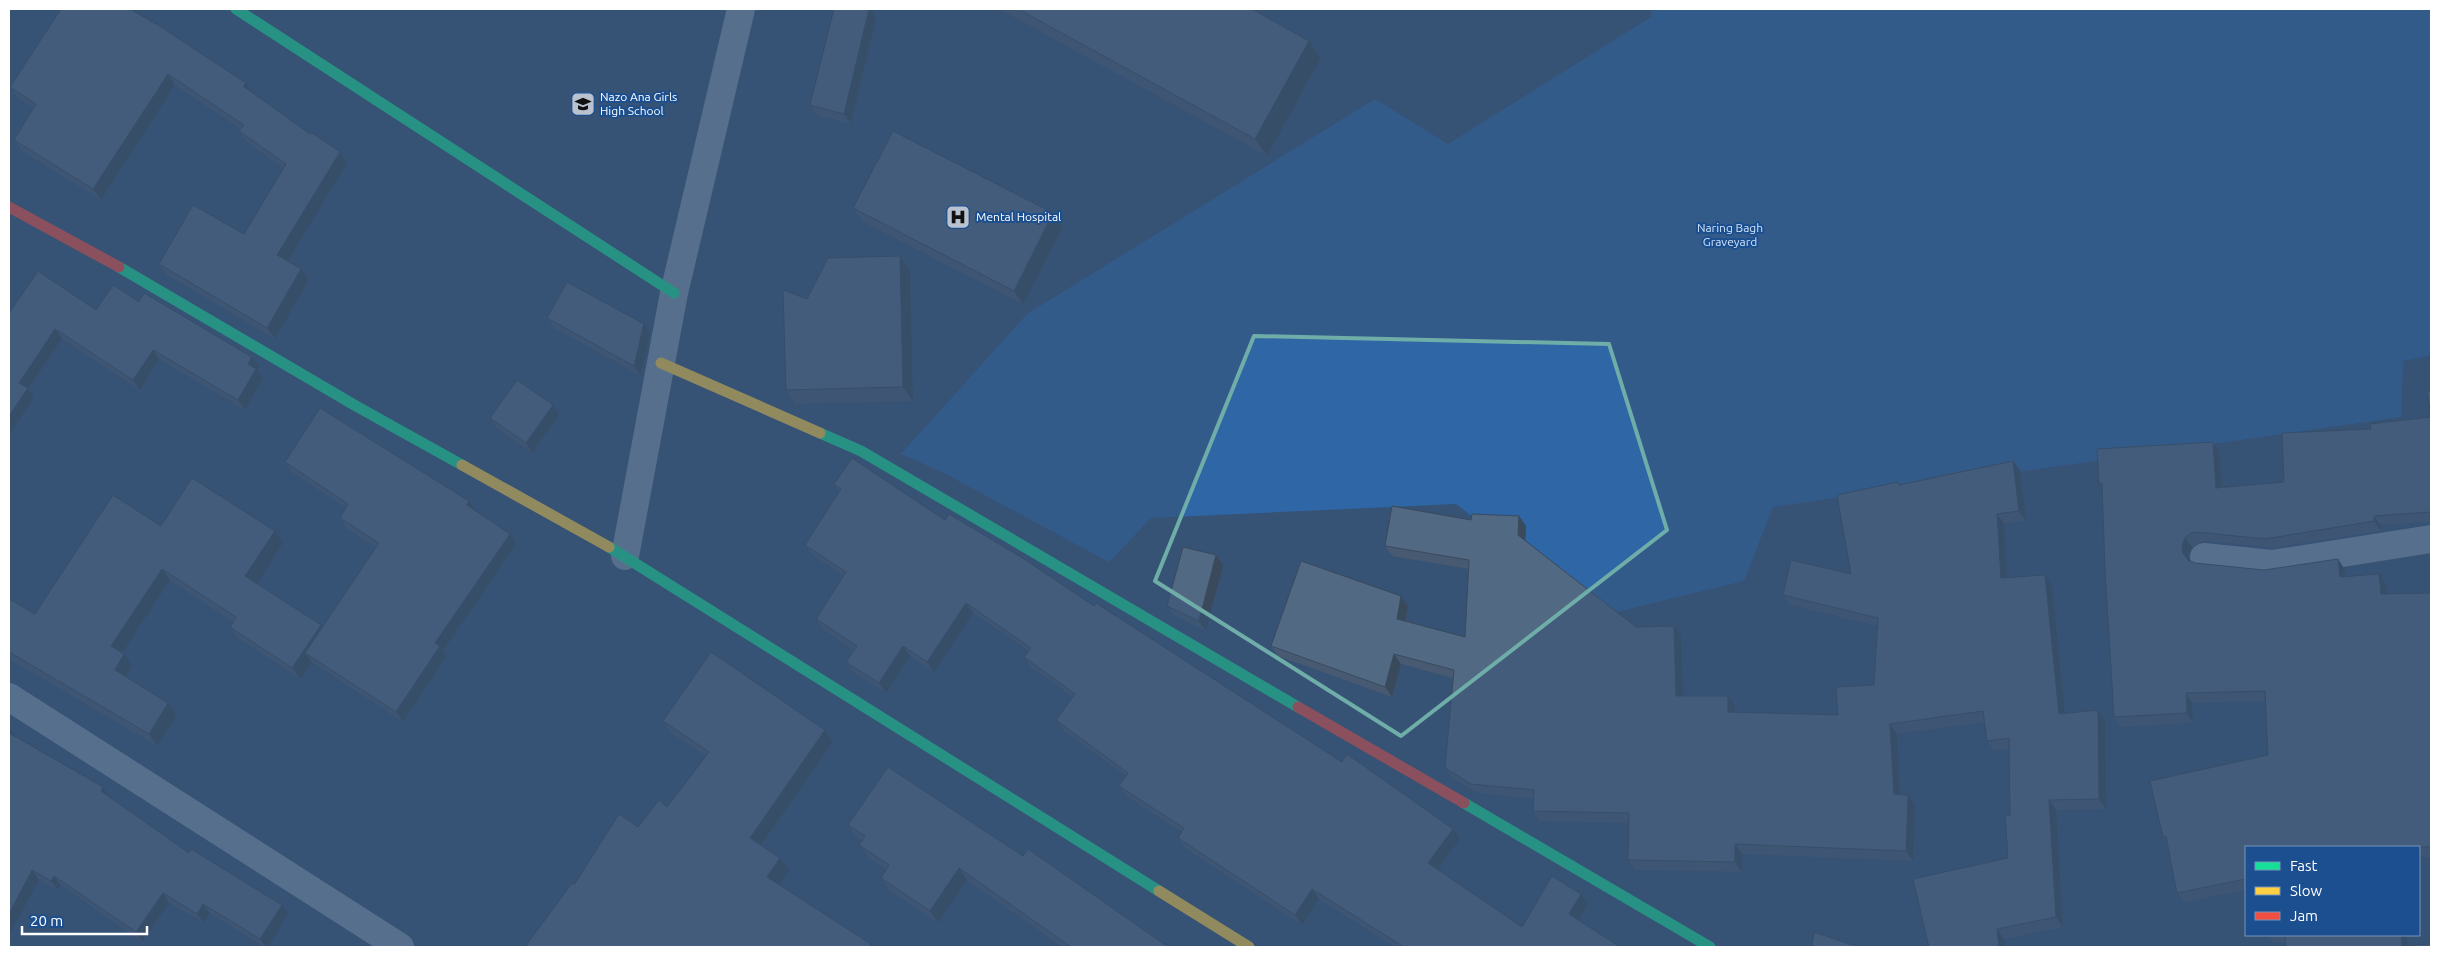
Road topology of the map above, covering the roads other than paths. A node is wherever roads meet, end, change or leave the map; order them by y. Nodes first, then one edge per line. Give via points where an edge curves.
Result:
1 (236, 9) edge
2 (741, 9) edge
3 (9, 207) edge
4 (674, 293) junction
5 (660, 363) junction
6 (2431, 539) edge
7 (626, 556) junction
8 (2204, 557) dead end
9 (9, 697) edge
10 (400, 947) edge
11 (1249, 947) edge
12 (1710, 947) edge

1 - 4 street
2 - 4 street
3 - 7 street via 144,280 356,406
4 - 5 street
5 - 7 street
5 - 12 street via 861,451
6 - 8 street via 2272,564
7 - 11 street
9 - 10 street

